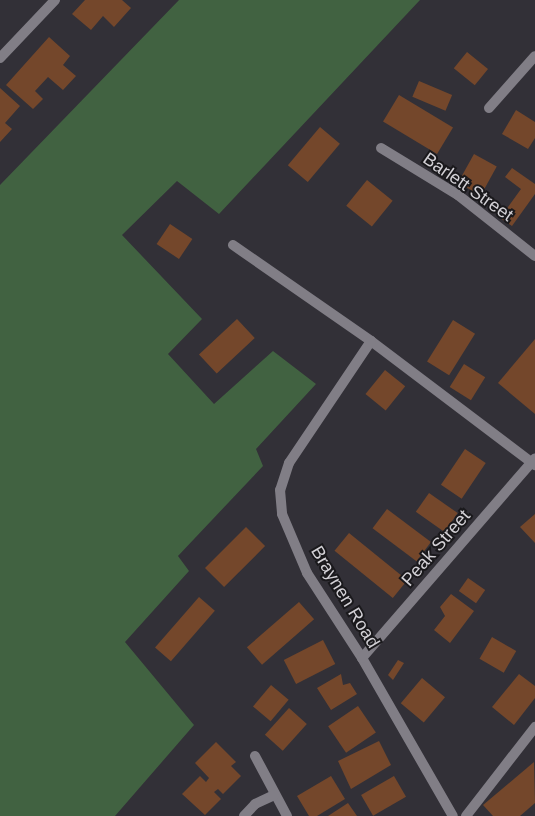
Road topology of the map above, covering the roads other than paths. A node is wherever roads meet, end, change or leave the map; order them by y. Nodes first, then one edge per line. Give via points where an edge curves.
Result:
1 (55, 0) edge
2 (535, 56) edge
3 (0, 58) edge
4 (489, 108) dead end
5 (381, 148) dead end
6 (234, 245) dead end
7 (535, 256) edge
8 (371, 341) junction
9 (534, 462) edge
10 (362, 658) junction
11 (535, 727) edge
12 (255, 756) dead end
13 (274, 795) junction
14 (244, 816) edge
15 (287, 816) edge
16 (452, 816) edge
17 (466, 816) edge

1 - 3 street
2 - 4 street
5 - 7 street, Barlett Street via 458,195
6 - 8 street
8 - 9 street
8 - 10 street, Braynen Road via 288,462 280,490 282,514 306,573
9 - 10 street, Peak Street
10 - 16 street, Braynen Road
11 - 17 street
12 - 13 street
13 - 14 street via 255,804
13 - 15 street

